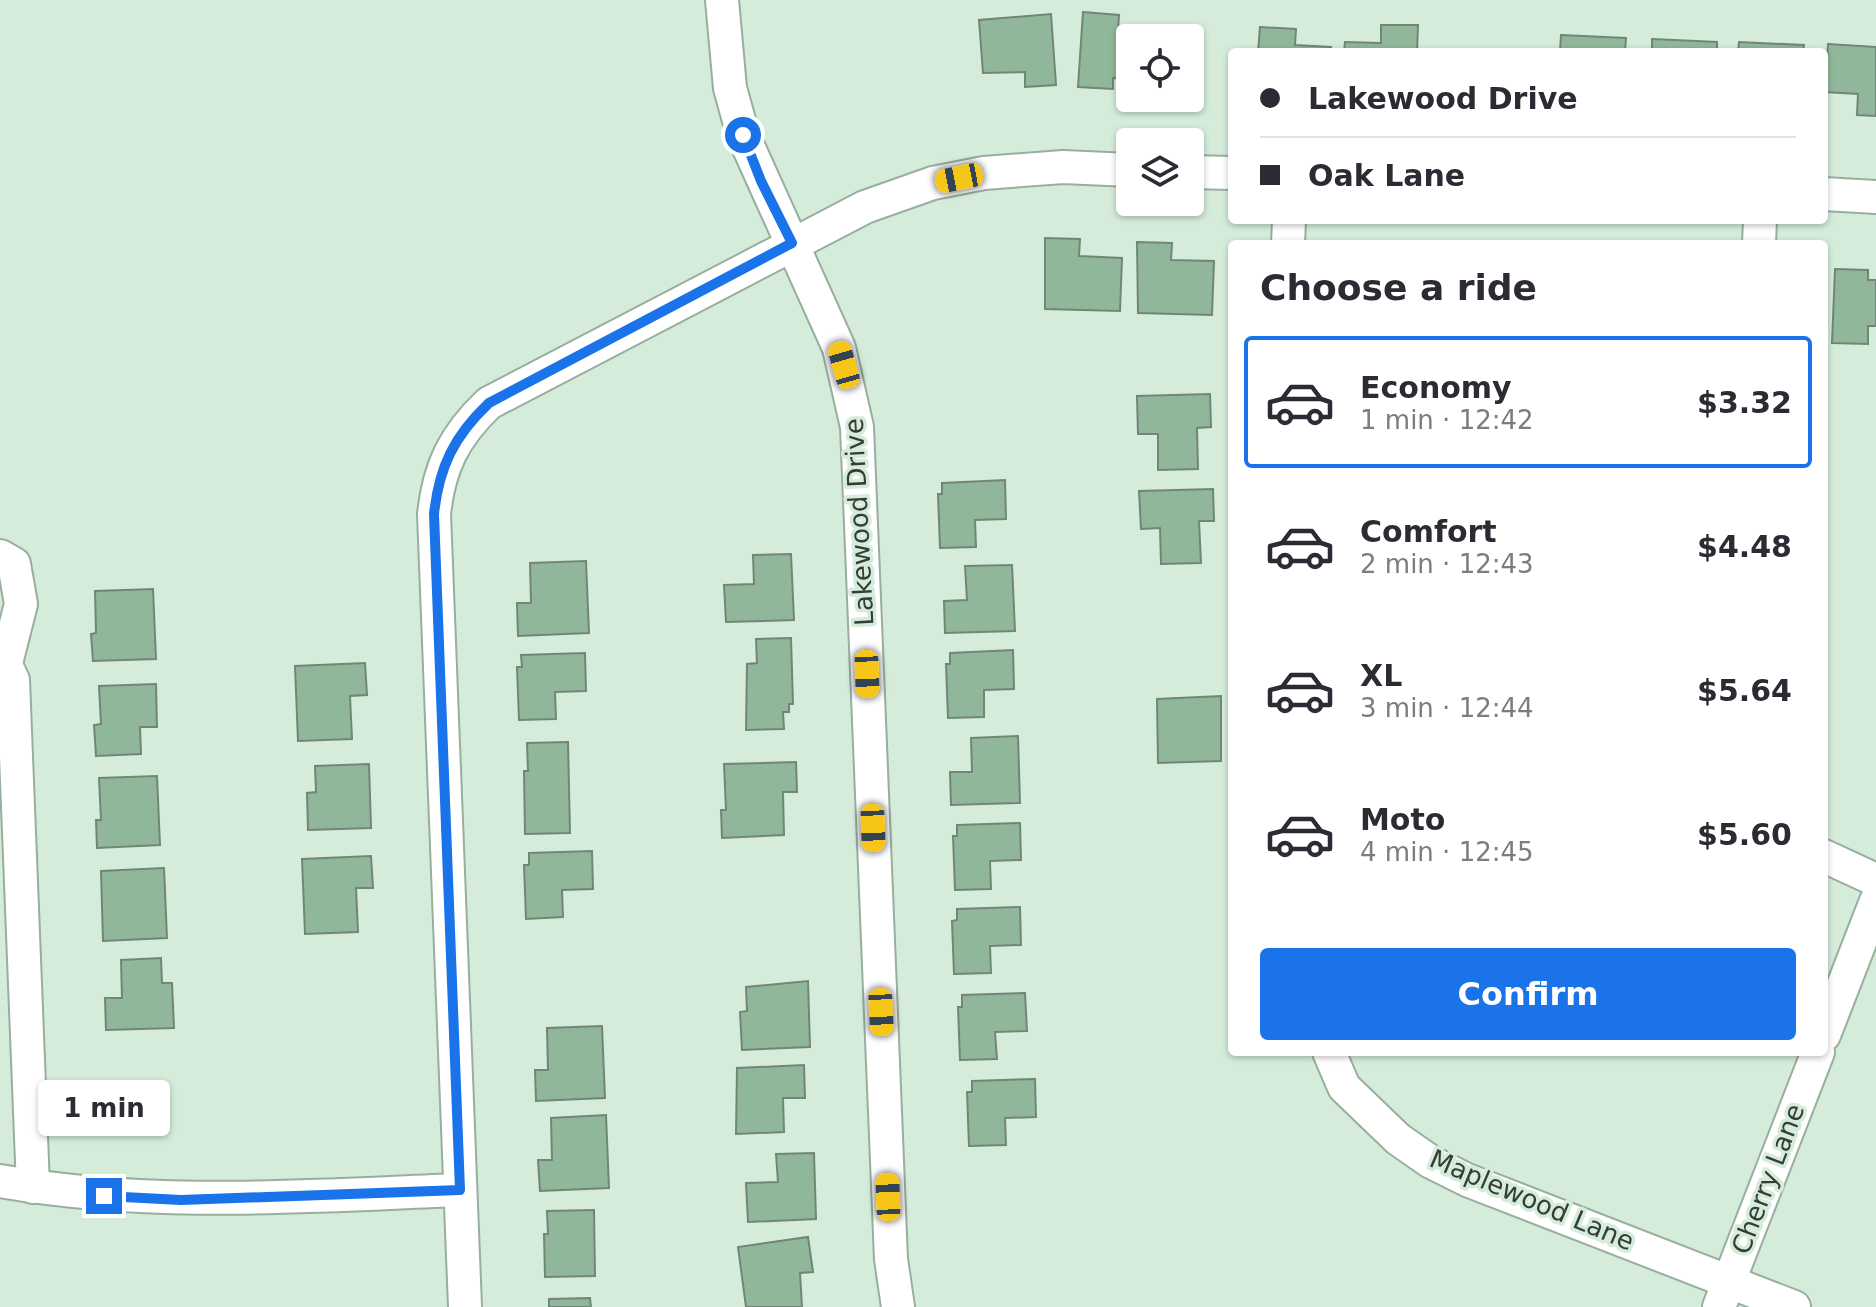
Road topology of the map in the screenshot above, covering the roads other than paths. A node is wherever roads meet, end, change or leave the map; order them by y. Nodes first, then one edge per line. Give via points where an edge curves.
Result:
1 (722, 0) edge
2 (1116, 170) edge
3 (1204, 172) edge
4 (1228, 173) edge
5 (1828, 194) edge
6 (1876, 197) edge
7 (792, 243) junction
8 (0, 556) edge
9 (3, 658) edge
10 (1828, 858) edge
11 (1876, 880) edge
12 (1876, 901) edge
13 (1828, 1025) edge
14 (1331, 1056) edge
15 (1816, 1056) edge
16 (0, 1181) edge
17 (33, 1187) junction
18 (460, 1190) junction
19 (1724, 1293) edge
20 (465, 1307) edge
21 (898, 1307) edge
22 (1794, 1307) edge

1 - 7 street, Lakewood Drive via 730,88 743,135
2 - 7 street via 1023,168 933,183 865,207
3 - 4 street
5 - 6 street
7 - 18 street via 489,403 446,455 434,514
7 - 21 street, Lakewood Drive via 839,348 857,427 890,1243
8 - 9 street via 14,564 21,604
9 - 17 street via 13,680
10 - 11 street
12 - 13 street
14 - 19 street, Maplewood Lane via 1344,1087 1398,1139 1431,1162
15 - 19 street, Cherry Lane
16 - 17 street
17 - 18 street via 181,1200
18 - 20 street
19 - 22 street, Maplewood Lane

